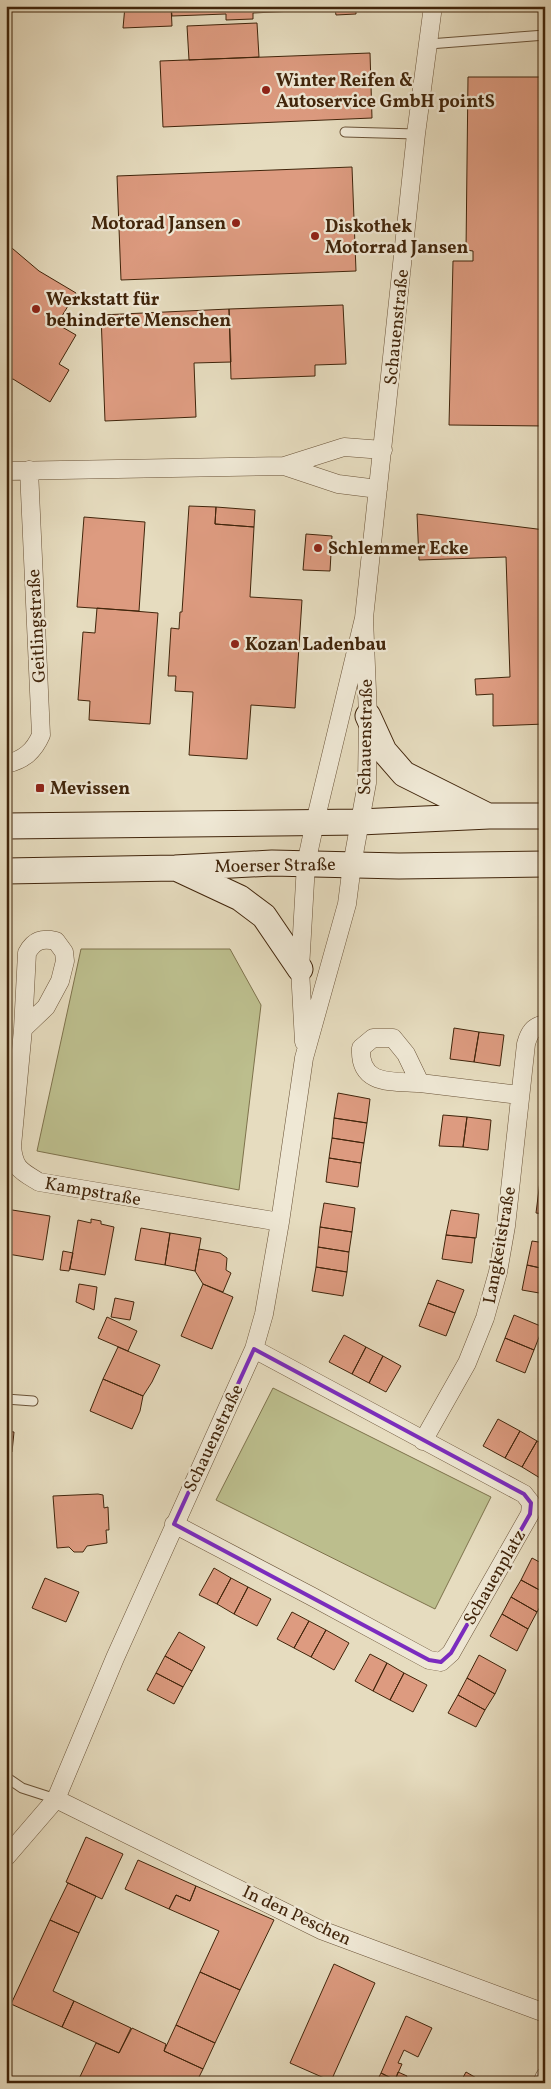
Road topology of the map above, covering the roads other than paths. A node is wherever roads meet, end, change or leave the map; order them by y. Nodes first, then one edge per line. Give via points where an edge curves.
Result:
1 (433, 6) edge
2 (545, 35) edge
3 (429, 44) junction
4 (346, 132) dead end
5 (416, 134) junction
6 (382, 450) junction
7 (284, 466) junction
8 (29, 470) junction
9 (6, 471) edge
10 (378, 489) junction
11 (364, 618) junction
12 (368, 716) junction
13 (6, 764) edge
14 (489, 816) junction
15 (545, 816) edge
16 (315, 822) junction
17 (360, 822) junction
18 (6, 826) edge
19 (306, 864) junction
20 (545, 864) edge
21 (352, 865) junction
22 (175, 868) junction
23 (6, 871) edge
24 (300, 969) junction
25 (541, 1025) edge
26 (23, 1029) dead end
27 (304, 1058) junction
28 (420, 1083) dead end
29 (519, 1095) junction
30 (12, 1170) edge
31 (280, 1222) junction
32 (254, 1349) junction
33 (6, 1399) edge
34 (33, 1402) dead end
35 (423, 1441) junction
36 (174, 1524) junction
37 (6, 1777) edge
38 (56, 1800) junction
39 (6, 1857) edge
40 (545, 2013) edge
41 (545, 2076) edge
42 (542, 2083) edge

1 - 3 street, Schauenstraße
2 - 3 lane
3 - 5 street, Schauenstraße
4 - 5 lane
5 - 6 street, Schauenstraße
6 - 7 street via 344,447
6 - 10 street, Schauenstraße
7 - 8 street
7 - 10 street via 338,484
8 - 9 street
8 - 13 street, Geitlingstraße via 41,735 36,747 25,758
10 - 11 street, Schauenstraße
11 - 12 street, Schauenstraße
11 - 16 street, Schauenstraße
12 - 14 main road via 384,751 404,774
12 - 17 street, Schauenstraße via 367,784
14 - 15 main road
14 - 17 main road
16 - 17 main road
16 - 18 main road
16 - 19 street, Schauenstraße
17 - 21 street, Schauenstraße
19 - 21 main road, Moerser Straße
19 - 22 main road, Moerser Straße
19 - 24 street, Schauenstraße
20 - 21 main road, Moerser Straße
21 - 27 street, Schauenstraße via 348,904
22 - 23 main road, Moerser Straße
22 - 24 main road via 240,898 264,916
24 - 27 street, Schauenstraße
25 - 29 street, Langkeitstraße via 529,1034
26 - 30 street, Kampstraße
27 - 31 street, Schauenstraße
28 - 29 street
29 - 35 street, Langkeitstraße via 506,1226 498,1272 485,1318 467,1363
30 - 31 street, Kampstraße via 38,1182
31 - 32 street, Schauenstraße via 264,1314
32 - 35 street, Schauenplatz
32 - 36 street, Schauenstraße
33 - 34 lane
35 - 36 street, Schauenplatz via 524,1494 532,1503 530,1514 451,1653 441,1662 430,1660
36 - 38 street, Schauenstraße
37 - 38 lane via 22,1788
38 - 39 street, Schauenstraße
38 - 40 street, In den Peschen via 321,1930
41 - 42 street

